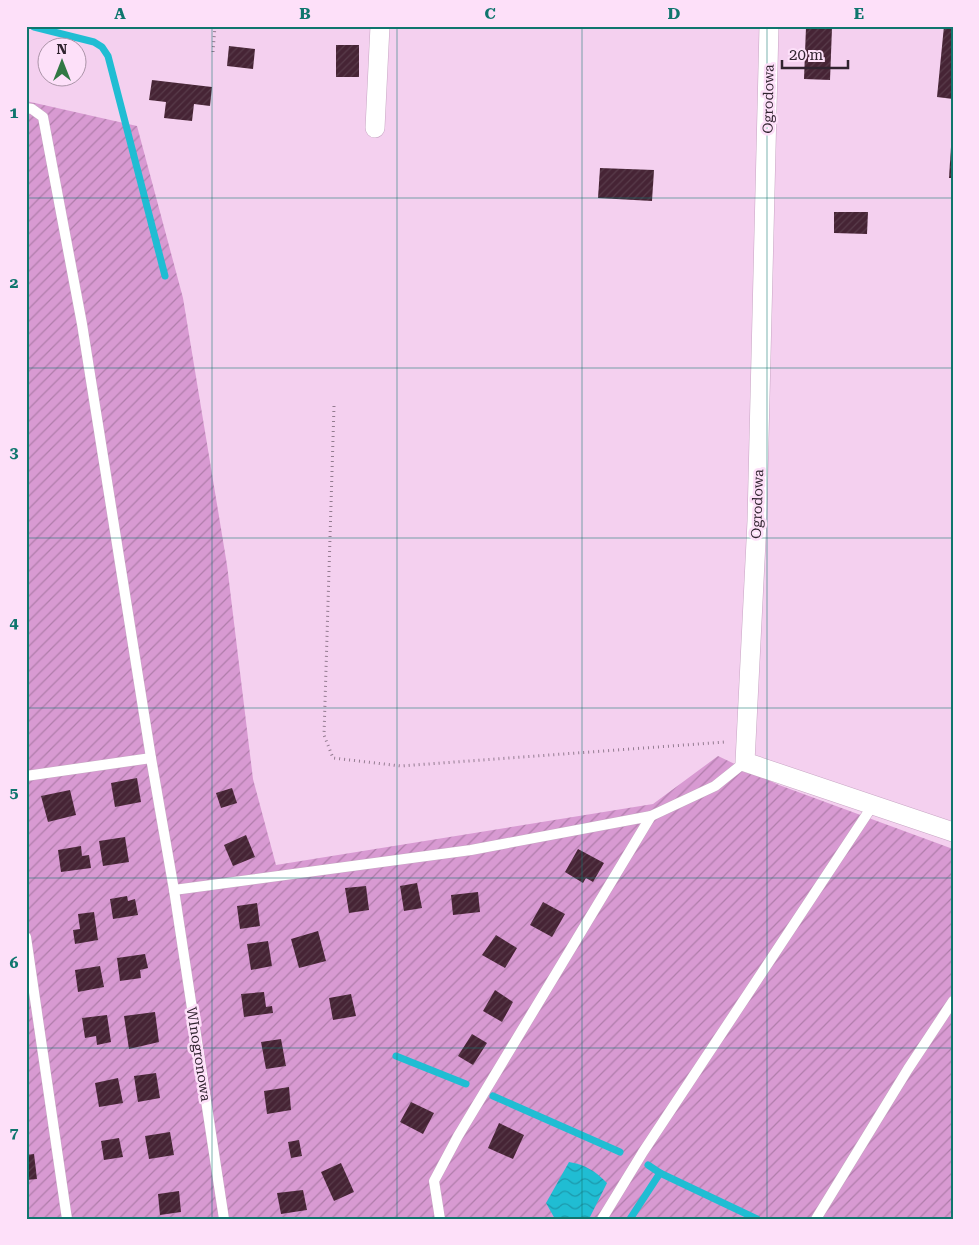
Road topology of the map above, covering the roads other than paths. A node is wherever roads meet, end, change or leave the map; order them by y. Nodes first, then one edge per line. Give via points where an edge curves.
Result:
1 (380, 26) edge
2 (770, 26) edge
3 (26, 108) edge
4 (375, 128) dead end
5 (151, 758) junction
6 (745, 762) junction
7 (26, 776) edge
8 (873, 805) junction
9 (651, 816) junction
10 (953, 832) edge
11 (174, 890) junction
12 (26, 936) edge
13 (953, 1001) edge
14 (67, 1219) edge
15 (224, 1219) edge
16 (440, 1219) edge
17 (602, 1219) edge
18 (816, 1219) edge

1 - 4 street
2 - 6 street, Ogrodowa via 757,521
3 - 5 lane, WInogronowa via 43,116 82,324
5 - 7 lane
5 - 11 lane, WInogronowa
6 - 8 street
6 - 9 lane via 715,786
8 - 10 street
8 - 17 lane
9 - 11 lane via 471,850
9 - 16 lane via 434,1181
11 - 15 lane, WInogronowa
12 - 14 lane
13 - 18 lane

